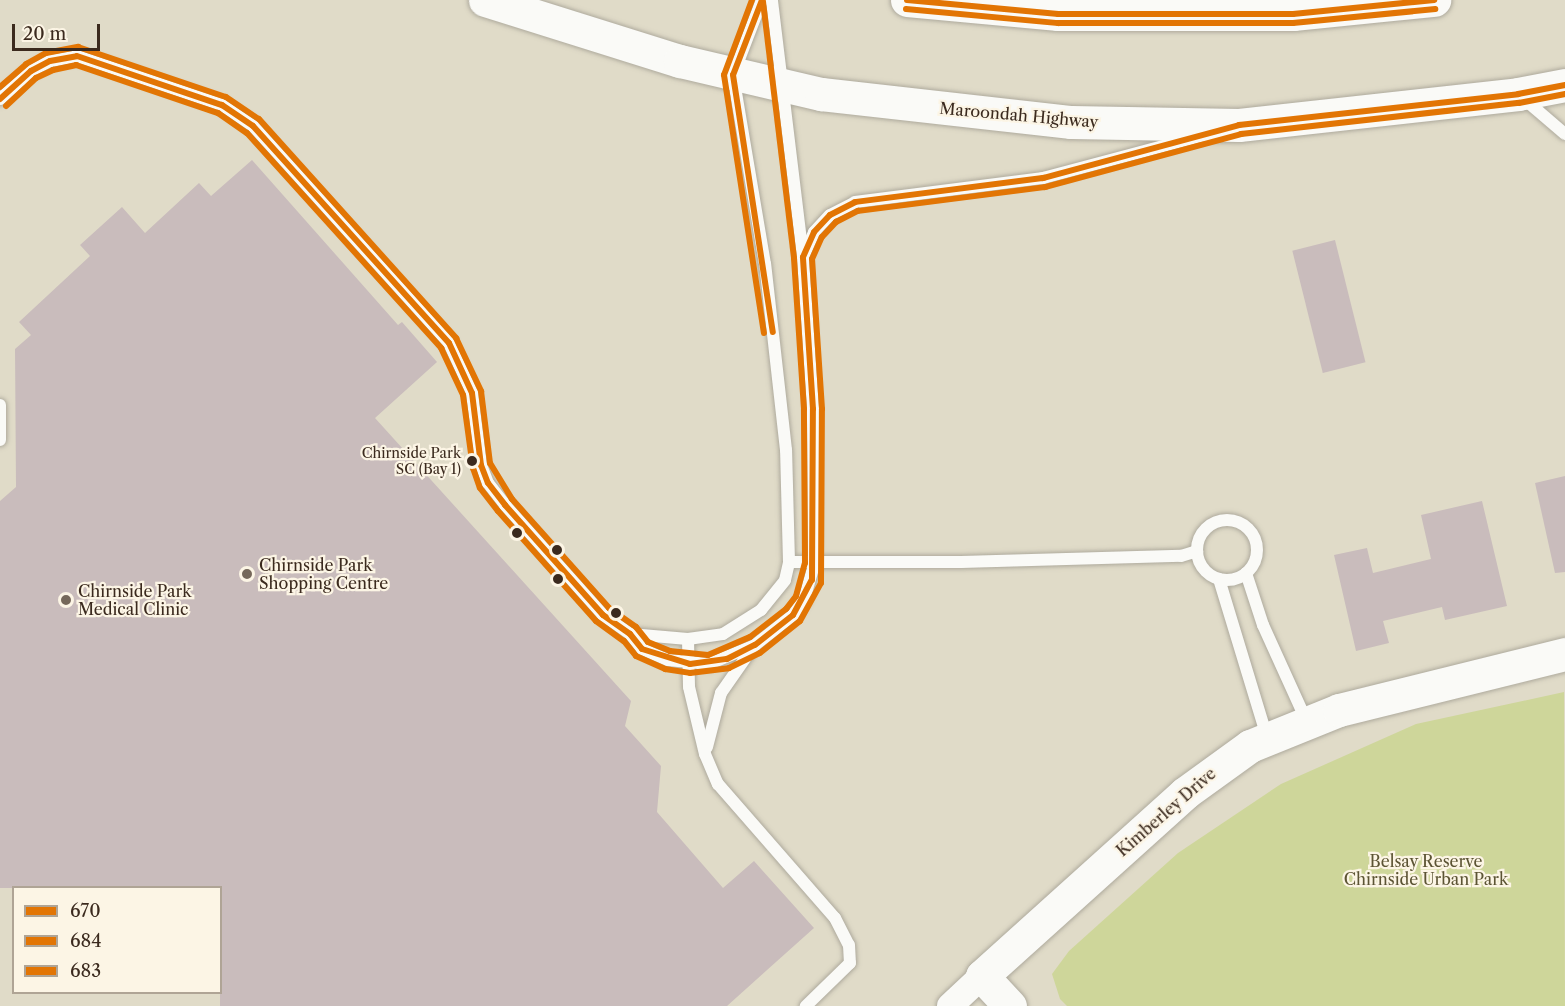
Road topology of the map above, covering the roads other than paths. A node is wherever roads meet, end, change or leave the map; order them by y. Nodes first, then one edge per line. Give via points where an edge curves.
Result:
1 (485, 0) edge
2 (762, 0) edge
3 (771, 0) edge
4 (907, 0) edge
5 (1099, 0) edge
6 (1434, 0) edge
7 (1058, 14) junction
8 (733, 75) junction
9 (783, 85) junction
10 (1565, 85) edge
11 (1518, 94) junction
12 (0, 99) edge
13 (1239, 125) junction
14 (1565, 134) edge
15 (803, 257) junction
16 (0, 405) edge
17 (0, 440) edge
18 (1197, 552) junction
19 (789, 562) junction
20 (814, 564) junction
21 (1246, 573) junction
22 (1219, 579) junction
23 (630, 634) junction
24 (688, 639) junction
25 (755, 645) junction
26 (1565, 654) edge
27 (690, 664) junction
28 (1307, 722) junction
29 (1268, 738) junction
30 (705, 754) junction
31 (982, 976) junction
32 (806, 1006) edge
33 (950, 1006) edge
34 (1010, 1006) edge

1 - 8 main road, Maroondah Highway via 576,31
2 - 8 lane
3 - 9 lane
4 - 7 main road
5 - 7 lane
6 - 7 main road via 1293,14
8 - 9 main road, Maroondah Highway
8 - 19 lane via 765,264 786,450
9 - 13 main road, Maroondah Highway via 892,103 1071,122
9 - 15 lane
10 - 11 main road, Maroondah Highway
11 - 13 main road, Maroondah Highway
11 - 14 lane
12 - 23 lane via 31,71 50,61 77,56 222,105 254,126 449,343 472,393 481,465 488,483 603,615
13 - 15 lane via 1043,178 855,201 830,215 814,232
15 - 20 lane via 813,409
16 - 17 lane
18 - 20 lane via 1181,556
18 - 21 lane via 1202,533 1209,526 1225,520 1240,523 1251,532 1257,548
18 - 22 lane via 1204,568
19 - 20 lane
19 - 24 lane via 785,580 761,610 723,634
20 - 25 lane via 804,600 793,615
21 - 22 lane
21 - 28 lane via 1263,625
22 - 29 lane
23 - 24 lane
23 - 27 lane via 650,654
24 - 27 lane
25 - 27 lane via 727,659
25 - 30 lane via 720,693
26 - 28 main road, Kimberley Drive via 1339,710
27 - 30 lane via 689,687
28 - 29 main road, Kimberley Drive
29 - 31 main road, Kimberley Drive via 1215,769 1185,793
30 - 32 lane via 725,794 843,929 850,963
31 - 33 street, Kimberley Drive
31 - 34 main road

